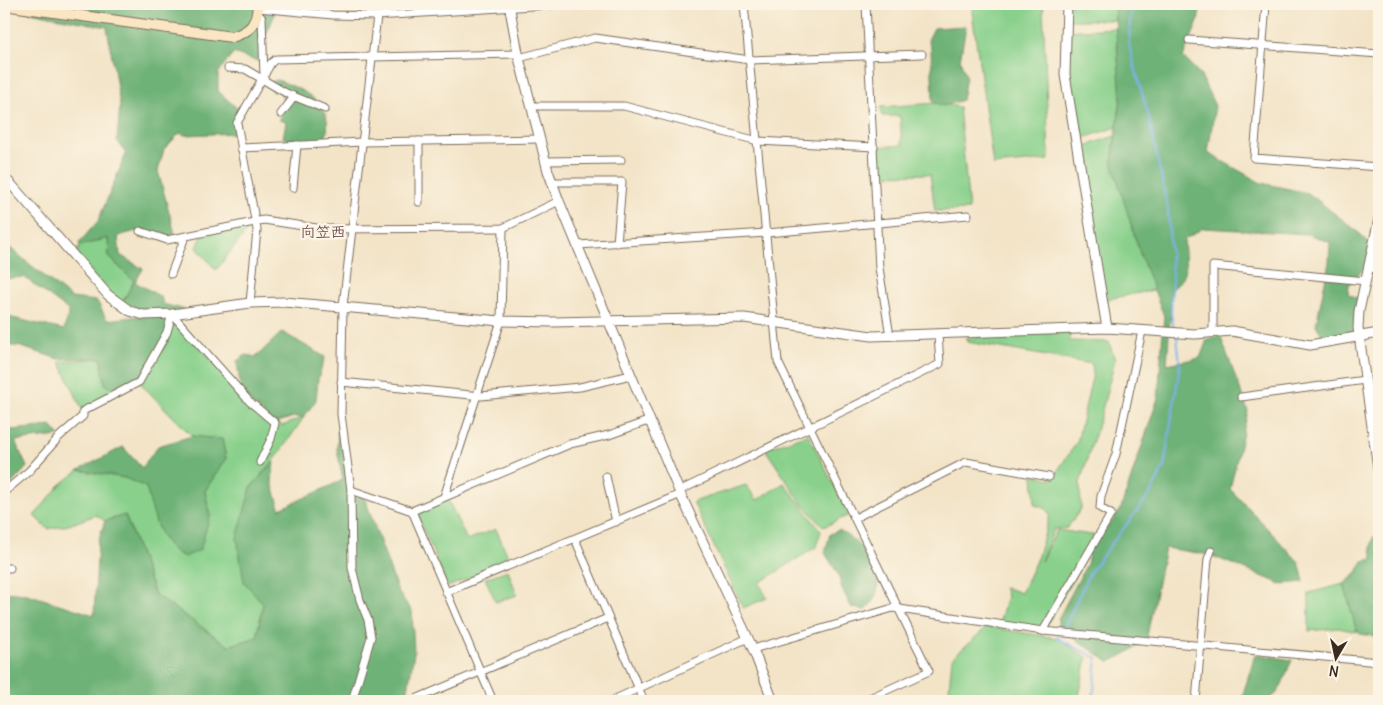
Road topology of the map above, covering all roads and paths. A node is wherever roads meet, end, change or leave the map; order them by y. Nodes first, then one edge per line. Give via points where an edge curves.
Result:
1 (562, 4) edge
2 (744, 4) edge
3 (866, 4) edge
4 (1067, 4) edge
5 (1266, 4) edge
6 (4, 5) edge
7 (509, 6) edge
8 (258, 9) edge
9 (377, 16) junction
10 (1189, 40) dead end
11 (1263, 46) junction
12 (922, 54) dead end
13 (1379, 54) edge
14 (372, 56) junction
15 (518, 56) junction
16 (870, 56) junction
17 (750, 60) junction
18 (228, 68) dead end
19 (264, 78) junction
20 (294, 97) junction
21 (532, 106) junction
22 (325, 109) dead end
23 (281, 114) dead end
24 (540, 140) junction
25 (419, 141) junction
26 (758, 141) junction
27 (362, 142) junction
28 (297, 145) junction
29 (874, 147) junction
30 (241, 148) junction
31 (620, 160) dead end
32 (545, 161) junction
33 (1379, 167) edge
34 (4, 179) edge
35 (552, 182) junction
36 (293, 188) dead end
37 (559, 201) junction
38 (419, 202) dead end
39 (968, 215) dead end
40 (1379, 219) edge
41 (255, 221) junction
42 (877, 222) junction
43 (503, 228) junction
44 (352, 229) junction
45 (140, 231) dead end
46 (766, 233) junction
47 (185, 237) junction
48 (617, 243) junction
49 (578, 246) junction
50 (1369, 268) junction
51 (1379, 269) edge
52 (170, 274) dead end
53 (1366, 281) junction
54 (250, 303) junction
55 (343, 306) junction
56 (172, 314) junction
57 (501, 320) junction
58 (608, 320) junction
59 (775, 322) junction
60 (1107, 328) junction
61 (1142, 331) junction
62 (1213, 332) junction
63 (1379, 332) edge
64 (938, 335) junction
65 (890, 336) junction
66 (1358, 337) junction
67 (631, 375) junction
68 (1365, 380) junction
69 (341, 382) junction
70 (477, 396) junction
71 (1241, 397) dead end
72 (651, 423) junction
73 (810, 427) junction
74 (260, 462) dead end
75 (1379, 475) edge
76 (606, 476) dead end
77 (1049, 477) dead end
78 (351, 490) junction
79 (4, 492) edge
80 (680, 493) junction
81 (444, 498) junction
82 (412, 512) junction
83 (855, 518) junction
84 (616, 522) junction
85 (575, 539) junction
86 (1211, 551) dead end
87 (446, 592) junction
88 (899, 609) junction
89 (608, 618) junction
90 (1042, 631) junction
91 (748, 638) junction
92 (1200, 646) junction
93 (753, 649) junction
94 (1379, 662) edge
95 (481, 672) junction
96 (639, 689) junction
97 (352, 701) edge
98 (411, 701) edge
99 (493, 701) edge
100 (611, 701) edge
101 (644, 701) edge
102 (773, 701) edge
103 (863, 701) edge
104 (1196, 701) edge

1 - 7 street
2 - 17 street
3 - 16 street
4 - 60 street via 1065,75
5 - 11 street
6 - 8 main road via 232,37 254,26
7 - 9 street
7 - 15 street
8 - 9 street
8 - 19 street via 262,18
9 - 14 street
10 - 11 street
11 - 13 street
11 - 33 street via 1254,158
12 - 16 street
14 - 15 street
14 - 19 street via 276,59
14 - 27 street
15 - 17 street via 595,38
15 - 21 street
16 - 17 street
16 - 29 street
17 - 26 street
18 - 19 street via 245,69
19 - 20 street
19 - 30 street via 236,123
20 - 22 street
20 - 23 street
21 - 24 street
21 - 26 street via 624,106
24 - 25 street
24 - 32 street
25 - 27 street
25 - 38 street
26 - 29 street
26 - 46 street
27 - 28 street
27 - 44 street
28 - 30 street
28 - 36 street
29 - 42 street
30 - 41 street
31 - 32 street
32 - 35 street
34 - 56 street via 118,304 144,315
35 - 37 street
35 - 48 street via 622,182
37 - 43 street
37 - 49 street
39 - 42 street
40 - 50 street
41 - 44 street
41 - 47 street
41 - 54 street via 257,230
42 - 46 street
42 - 65 street via 879,268
43 - 44 street
43 - 57 street
44 - 55 street
45 - 47 street via 167,240
46 - 48 street
46 - 59 street
47 - 52 street
48 - 49 street
49 - 58 street
50 - 51 street
50 - 53 street
53 - 62 street via 1213,266
53 - 66 street
54 - 55 street
54 - 56 street
55 - 57 street
55 - 69 street
56 - 74 street via 249,401 275,423
56 - 79 street via 167,332 139,382 83,412 83,416 29,471
57 - 58 street
57 - 70 street
58 - 59 street via 727,318
58 - 67 street
59 - 65 street
59 - 73 street via 778,362
60 - 61 street
60 - 64 street
61 - 62 street
61 - 90 street via 1116,454 1100,496 1100,508 1111,514
62 - 66 street via 1246,332 1310,345
63 - 66 street
64 - 65 street
64 - 73 street via 940,364
66 - 68 street
67 - 70 street via 580,387
67 - 72 street
68 - 71 street
68 - 75 street
69 - 70 street
69 - 78 street via 343,443
70 - 81 street
72 - 80 street
72 - 81 street via 570,444
73 - 80 street
73 - 83 street
76 - 84 street
77 - 83 street via 966,462
78 - 82 street
78 - 97 street via 352,568 371,637
80 - 84 street
80 - 91 street
81 - 82 street
82 - 87 street
83 - 88 street
84 - 85 street
85 - 87 street
85 - 89 street
86 - 92 street
87 - 95 street
88 - 90 street
88 - 93 street via 883,610
88 - 103 street via 929,671
89 - 95 street
89 - 96 street
90 - 92 street
91 - 93 street
91 - 96 street
92 - 94 street
92 - 104 street
93 - 102 street
95 - 98 street
95 - 99 street
96 - 100 street
96 - 101 street

